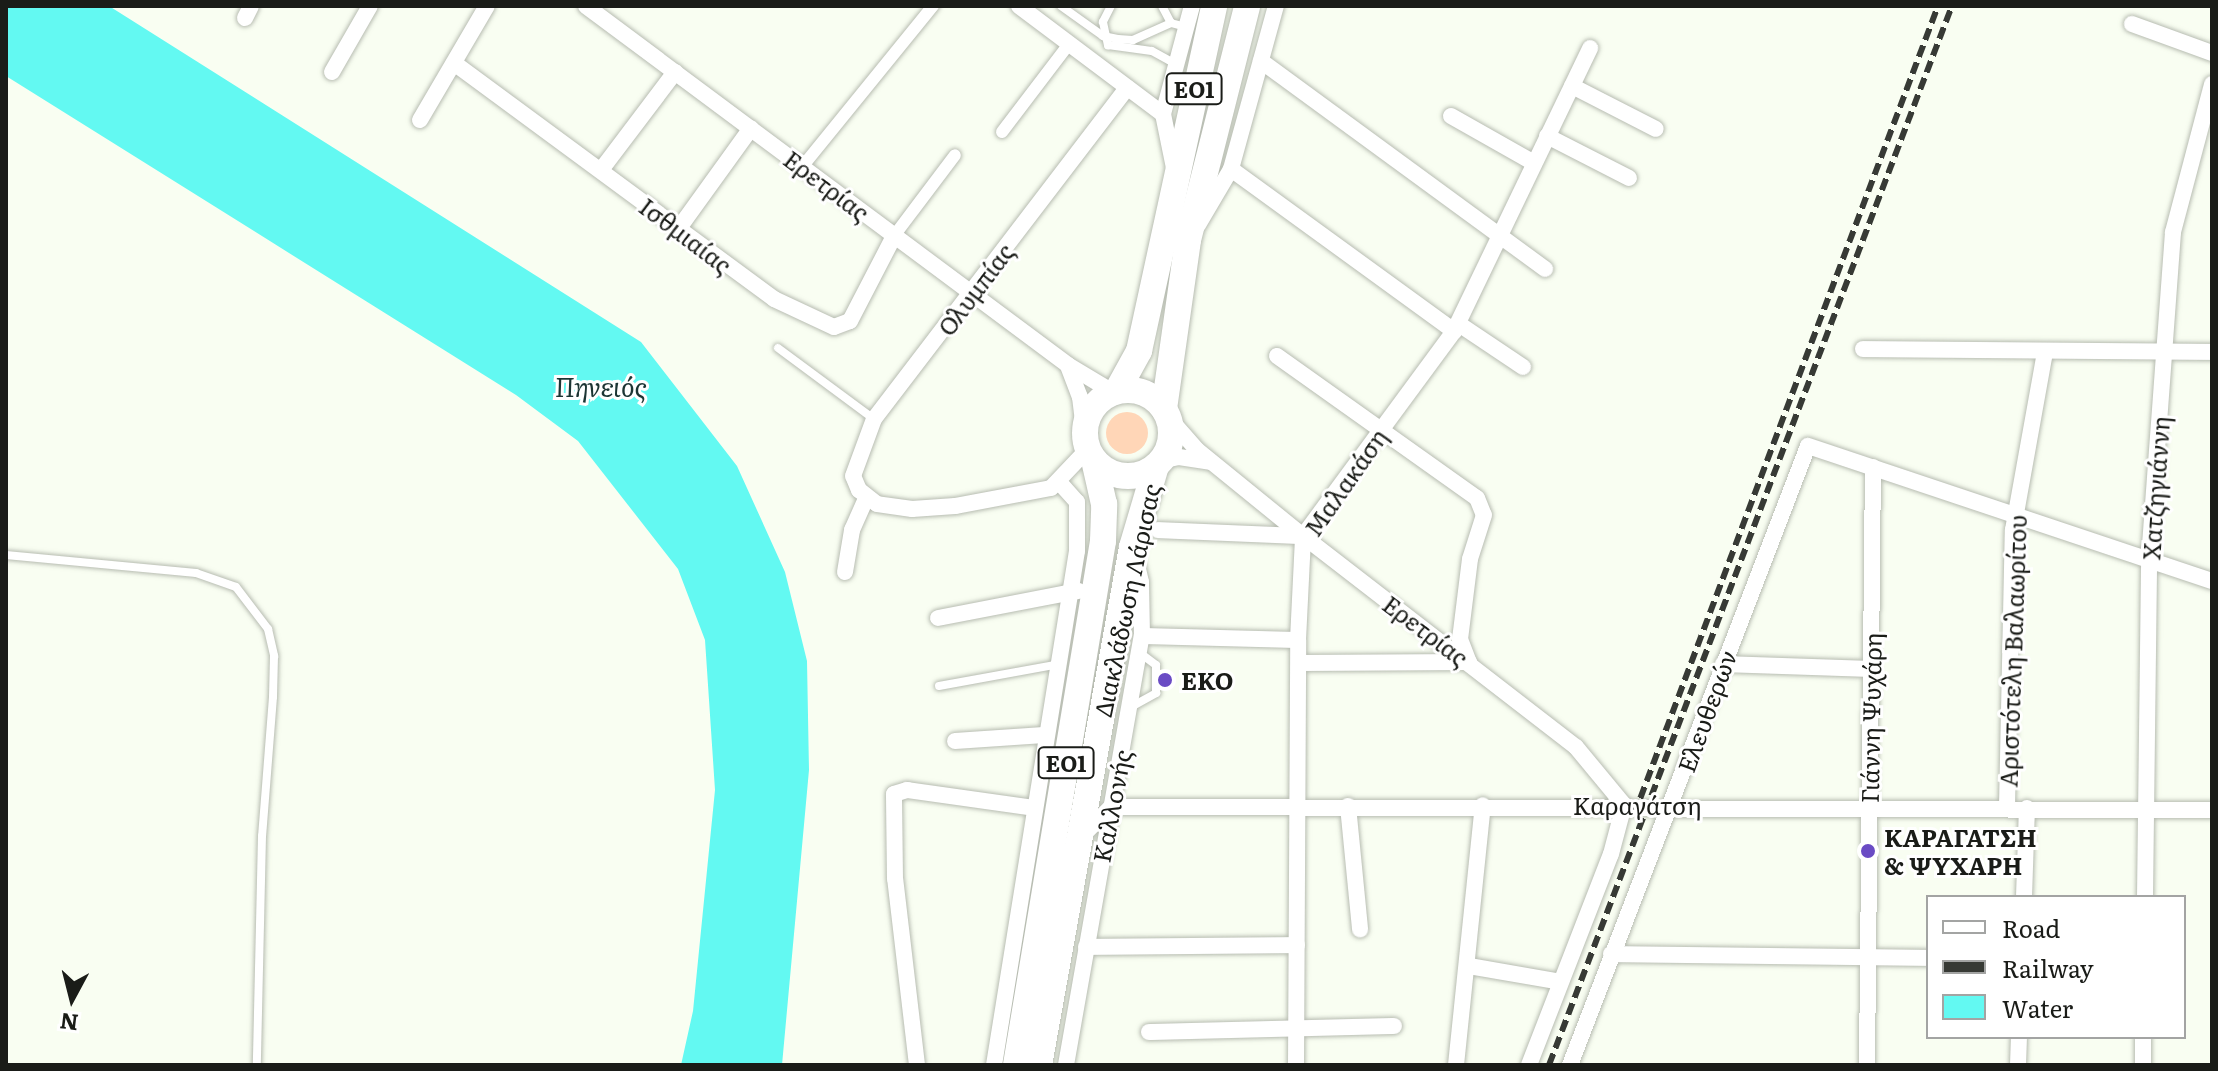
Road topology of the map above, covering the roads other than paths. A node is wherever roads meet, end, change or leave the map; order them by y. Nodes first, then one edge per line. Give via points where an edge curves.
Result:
1 (370, 6) edge
2 (487, 6) edge
3 (586, 6) edge
4 (933, 6) edge
5 (1019, 6) edge
6 (1061, 6) edge
7 (1111, 6) edge
8 (1162, 6) edge
9 (1192, 6) edge
10 (1214, 6) edge
11 (1247, 6) edge
12 (1276, 6) edge
13 (2132, 24) dead end
14 (1178, 25) junction
15 (1103, 36) junction
16 (1069, 44) junction
17 (1590, 48) dead end
18 (2212, 53) edge
19 (1261, 61) junction
20 (454, 63) junction
21 (1175, 64) junction
22 (332, 72) dead end
23 (675, 72) junction
24 (2212, 84) edge
25 (1572, 86) junction
26 (1127, 88) junction
27 (1163, 114) junction
28 (1451, 116) dead end
29 (420, 120) dead end
30 (751, 128) junction
31 (1656, 129) dead end
32 (1002, 132) dead end
33 (1547, 136) junction
34 (955, 155) dead end
35 (1534, 163) junction
36 (802, 167) junction
37 (1231, 169) junction
38 (601, 170) junction
39 (1175, 173) junction
40 (1629, 178) dead end
41 (679, 228) junction
42 (894, 236) junction
43 (1500, 237) junction
44 (1188, 240) junction
45 (1545, 269) dead end
46 (972, 294) junction
47 (1456, 328) junction
48 (778, 348) dead end
49 (1863, 349) dead end
50 (2045, 352) junction
51 (2212, 352) edge
52 (2165, 353) junction
53 (1277, 356) dead end
54 (1068, 365) junction
55 (1523, 367) dead end
56 (1115, 391) junction
57 (1167, 414) junction
58 (874, 419) junction
59 (1382, 430) junction
60 (1088, 447) junction
61 (1158, 464) junction
62 (1217, 466) junction
63 (1873, 467) junction
64 (1060, 483) junction
65 (866, 498) junction
66 (2015, 512) junction
67 (1158, 530) dead end
68 (1303, 536) junction
69 (1132, 547) junction
70 (6, 555) edge
71 (2149, 559) junction
72 (845, 572) dead end
73 (2212, 581) edge
74 (1083, 590) junction
75 (938, 618) dead end
76 (1298, 640) junction
77 (1141, 644) junction
78 (1469, 662) junction
79 (1299, 663) junction
80 (1723, 664) junction
81 (1055, 665) junction
82 (1871, 669) junction
83 (939, 686) dead end
84 (1044, 735) junction
85 (955, 741) dead end
86 (1672, 804) junction
87 (1483, 805) junction
88 (1624, 805) junction
89 (1300, 806) junction
90 (1348, 806) junction
91 (1869, 806) junction
92 (1111, 807) junction
93 (2007, 807) junction
94 (1035, 808) junction
95 (2027, 808) junction
96 (2146, 809) junction
97 (2212, 810) edge
98 (1078, 841) junction
99 (2024, 895) edge
100 (2145, 895) edge
101 (1018, 915) junction
102 (1360, 929) dead end
103 (1297, 945) junction
104 (1086, 947) junction
105 (1611, 954) junction
106 (1868, 957) junction
107 (1926, 958) edge
108 (1469, 966) junction
109 (1031, 976) junction
110 (1561, 982) junction
111 (1394, 1026) dead end
112 (1296, 1028) junction
113 (1149, 1032) dead end
114 (2019, 1039) edge
115 (2143, 1039) edge
116 (257, 1065) edge
117 (917, 1065) edge
118 (994, 1065) edge
119 (1016, 1065) edge
120 (1039, 1065) edge
121 (1066, 1065) edge
122 (1296, 1065) edge
123 (1456, 1065) edge
124 (1529, 1065) edge
125 (1570, 1065) edge
126 (1867, 1065) edge
127 (2018, 1065) edge
128 (2143, 1065) edge

1 - 22 street
2 - 20 street
3 - 23 street, Ερετρίας
4 - 36 street
5 - 16 street
6 - 15 lane
7 - 15 lane
8 - 14 lane
9 - 14 street
10 - 39 main road, ΕΟ1
11 - 44 main road, ΕΟ1
12 - 19 street
13 - 18 street
14 - 15 lane via 1133,40
14 - 21 street
15 - 21 lane via 1108,45 1152,51
16 - 26 street
16 - 32 street
17 - 25 street, Μαλακάση
19 - 37 street
19 - 43 street
20 - 29 street
20 - 38 street, Ισθμιαίας
21 - 27 street
23 - 30 street, Ερετρίας
23 - 38 street
24 - 52 street, Χατζηγιάννη via 2177,210
25 - 31 street
25 - 33 street, Μαλακάση
26 - 27 street
26 - 46 street, Ολυμπίας
27 - 39 street
28 - 35 street
30 - 36 street, Ερετρίας
30 - 41 street
33 - 35 street, Μαλακάση
33 - 40 street
34 - 42 street
35 - 43 street, Μαλακάση
36 - 42 street, Ερετρίας
37 - 44 street
37 - 47 street
38 - 41 street, Ισθμιαίας
39 - 56 main road, ΕΟ1 via 1139,351
41 - 42 street, Ισθμιαίας via 774,299 834,327 850,321
42 - 46 street, Ερετρίας
43 - 45 street
43 - 47 street, Μαλακάση
44 - 57 main road, ΕΟ1
46 - 54 street, Ερετρίας
46 - 58 street, Ολυμπίας
47 - 55 street
47 - 59 street, Μαλακάση
48 - 58 lane
49 - 50 street
50 - 52 street
50 - 66 street, Αριστότελη Βαλαωρίτου
51 - 52 street
52 - 71 street, Χατζηγιάννη
53 - 59 street
54 - 56 street, Ερετρίας
54 - 60 street via 1080,397
56 - 57 main road via 1144,393
56 - 60 main road, ΕΟ1 via 1093,406
57 - 61 main road, ΕΟ1 via 1171,441
57 - 62 street, Ερετρίας
58 - 65 street, Ολυμπίας via 853,476
59 - 68 street, Μαλακάση
59 - 78 street via 1477,498 1484,515 1470,559 1460,639
60 - 61 main road via 1117,475 1131,476
60 - 64 street
60 - 74 main road, Διακλάδωση Λάρισας / ΕΟ1 via 1104,512
61 - 62 street, Ερετρίας via 1193,458
61 - 69 main road, Διακλάδωση Λάρισας / ΕΟ1
62 - 68 street, Ερετρίας
63 - 66 street
63 - 80 street, Ελευθερών via 1808,446
63 - 82 street, Γιάννη Ψυχάρη
64 - 65 street via 1020,496 926,509 888,507
64 - 74 street via 1078,507
65 - 72 street via 852,530
66 - 71 street
66 - 93 street, Αριστότελη Βαλαωρίτου
67 - 68 street
68 - 76 street, Μαλακάση
68 - 78 street, Ερετρίας
69 - 77 street, Καλλoνής via 1141,582
69 - 98 main road, Διακλάδωση Λάρισας / ΕΟ1
70 - 116 lane via 196,573 236,587 268,629 274,683 262,836
71 - 73 street
71 - 96 street, Χατζηγιάννη
74 - 75 street
74 - 81 street
74 - 109 main road, Διακλάδωση Λάρισας / ΕΟ1
76 - 77 street
76 - 79 street, Μαλακάση
77 - 92 street, Καλλoνής
78 - 79 street
78 - 88 street, Ερετρίας via 1576,747
79 - 89 street, Μαλακάση
80 - 82 street
80 - 86 street, Ελευθερών
81 - 83 lane
81 - 84 street
82 - 91 street, Γιάννη Ψυχάρη
84 - 85 street
84 - 94 street
86 - 88 street, Καραγάτση
86 - 91 street, Καραγάτση
86 - 105 street, Ελευθερών
87 - 88 street, Καραγάτση
87 - 90 street, Καραγάτση
87 - 108 street
88 - 110 street
89 - 90 street, Καραγάτση
89 - 92 street, Καραγάτση
89 - 103 street, Μαλακάση
90 - 102 street
91 - 93 street, Καραγάτση
91 - 106 street, Γιάννη Ψυχάρη
92 - 98 street
92 - 104 street, Καλλoνής
93 - 95 street, Καραγάτση
94 - 101 street
94 - 117 street via 907,790 894,794 891,834
95 - 96 street, Καραγάτση
95 - 99 street
96 - 97 street, Καραγάτση
96 - 100 street, Χατζηγιάννη
98 - 120 main road, Διακλάδωση Λάρισας / ΕΟ1
101 - 109 street
101 - 118 street
103 - 104 street
103 - 112 street, Μαλακάση
104 - 121 street, Καλλoνής
105 - 106 street
105 - 125 street, Ελευθερών
106 - 107 street
106 - 126 street, Γιάννη Ψυχάρη
108 - 110 street
108 - 123 street
109 - 119 main road, Διακλάδωση Λάρισας / ΕΟ1
110 - 124 street
111 - 112 street
112 - 113 street
112 - 122 street, Μαλακάση
114 - 127 street
115 - 128 street

